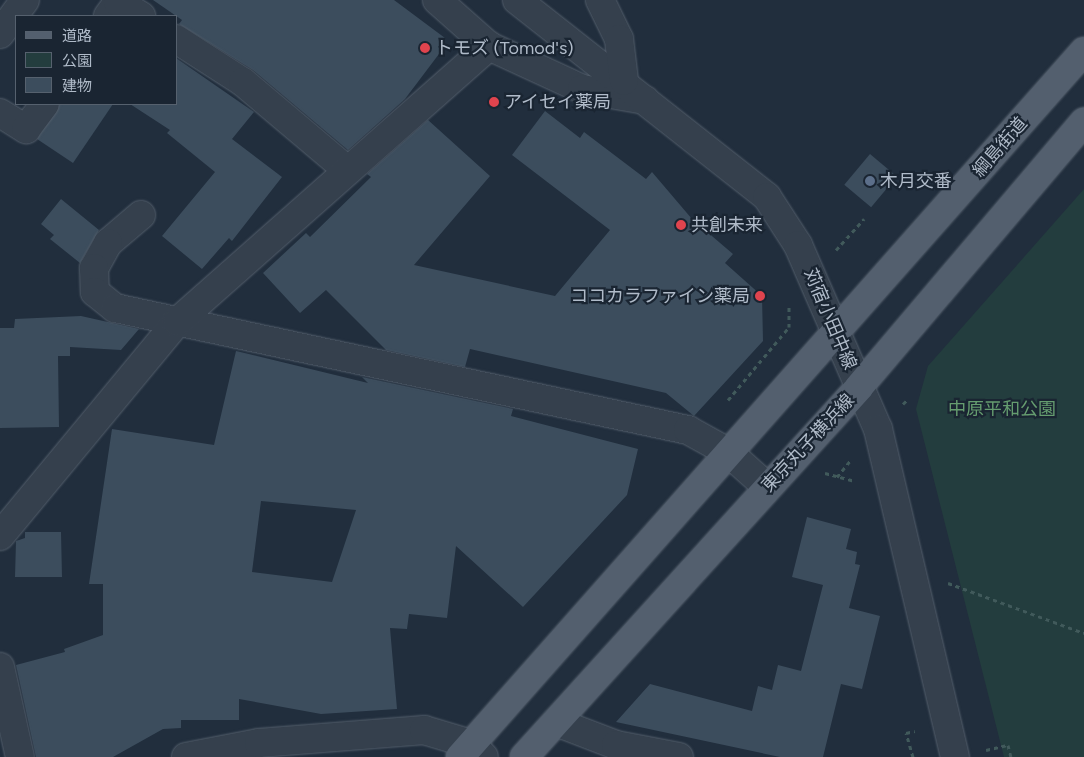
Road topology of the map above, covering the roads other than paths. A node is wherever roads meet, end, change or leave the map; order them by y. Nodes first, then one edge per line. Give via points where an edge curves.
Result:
1 (25, 0) edge
2 (437, 0) edge
3 (517, 0) edge
4 (600, 0) edge
5 (109, 15) edge
6 (138, 15) edge
7 (0, 34) edge
8 (178, 40) edge
9 (489, 46) junction
10 (1084, 51) edge
11 (624, 81) junction
12 (649, 101) junction
13 (44, 105) edge
14 (0, 114) edge
15 (1084, 122) edge
16 (346, 169) junction
17 (141, 215) dead end
18 (177, 322) junction
19 (836, 333) junction
20 (859, 387) junction
21 (728, 452) junction
22 (766, 486) junction
23 (0, 536) edge
24 (0, 667) edge
25 (556, 722) junction
26 (472, 753) edge
27 (20, 757) edge
28 (186, 757) edge
29 (524, 757) edge
30 (679, 757) edge
31 (954, 757) edge

1 - 7 street
2 - 9 street
3 - 11 street, 苅宿小田中線
4 - 11 street via 619,39
5 - 6 street via 118,2
8 - 16 street via 243,82
9 - 12 street via 582,89
9 - 16 street
10 - 19 main road, 綱島街道
11 - 12 street, 苅宿小田中線
12 - 19 street, 苅宿小田中線 via 767,197 798,245
13 - 14 street via 26,130
15 - 20 main road, 東京丸子横浜線
16 - 18 street
17 - 18 street via 108,243 94,268 95,292 115,308
18 - 21 street via 698,435
18 - 23 street
19 - 20 street, 苅宿小田中線
19 - 21 main road
20 - 22 main road, 東京丸子横浜線
20 - 31 street, 苅宿小田中線 via 878,429 915,571
21 - 22 street
21 - 26 main road
22 - 25 main road, 東京丸子横浜線
24 - 27 street
25 - 29 main road, 東京丸子横浜線
25 - 30 street via 616,745
26 - 28 street via 424,730 259,743

